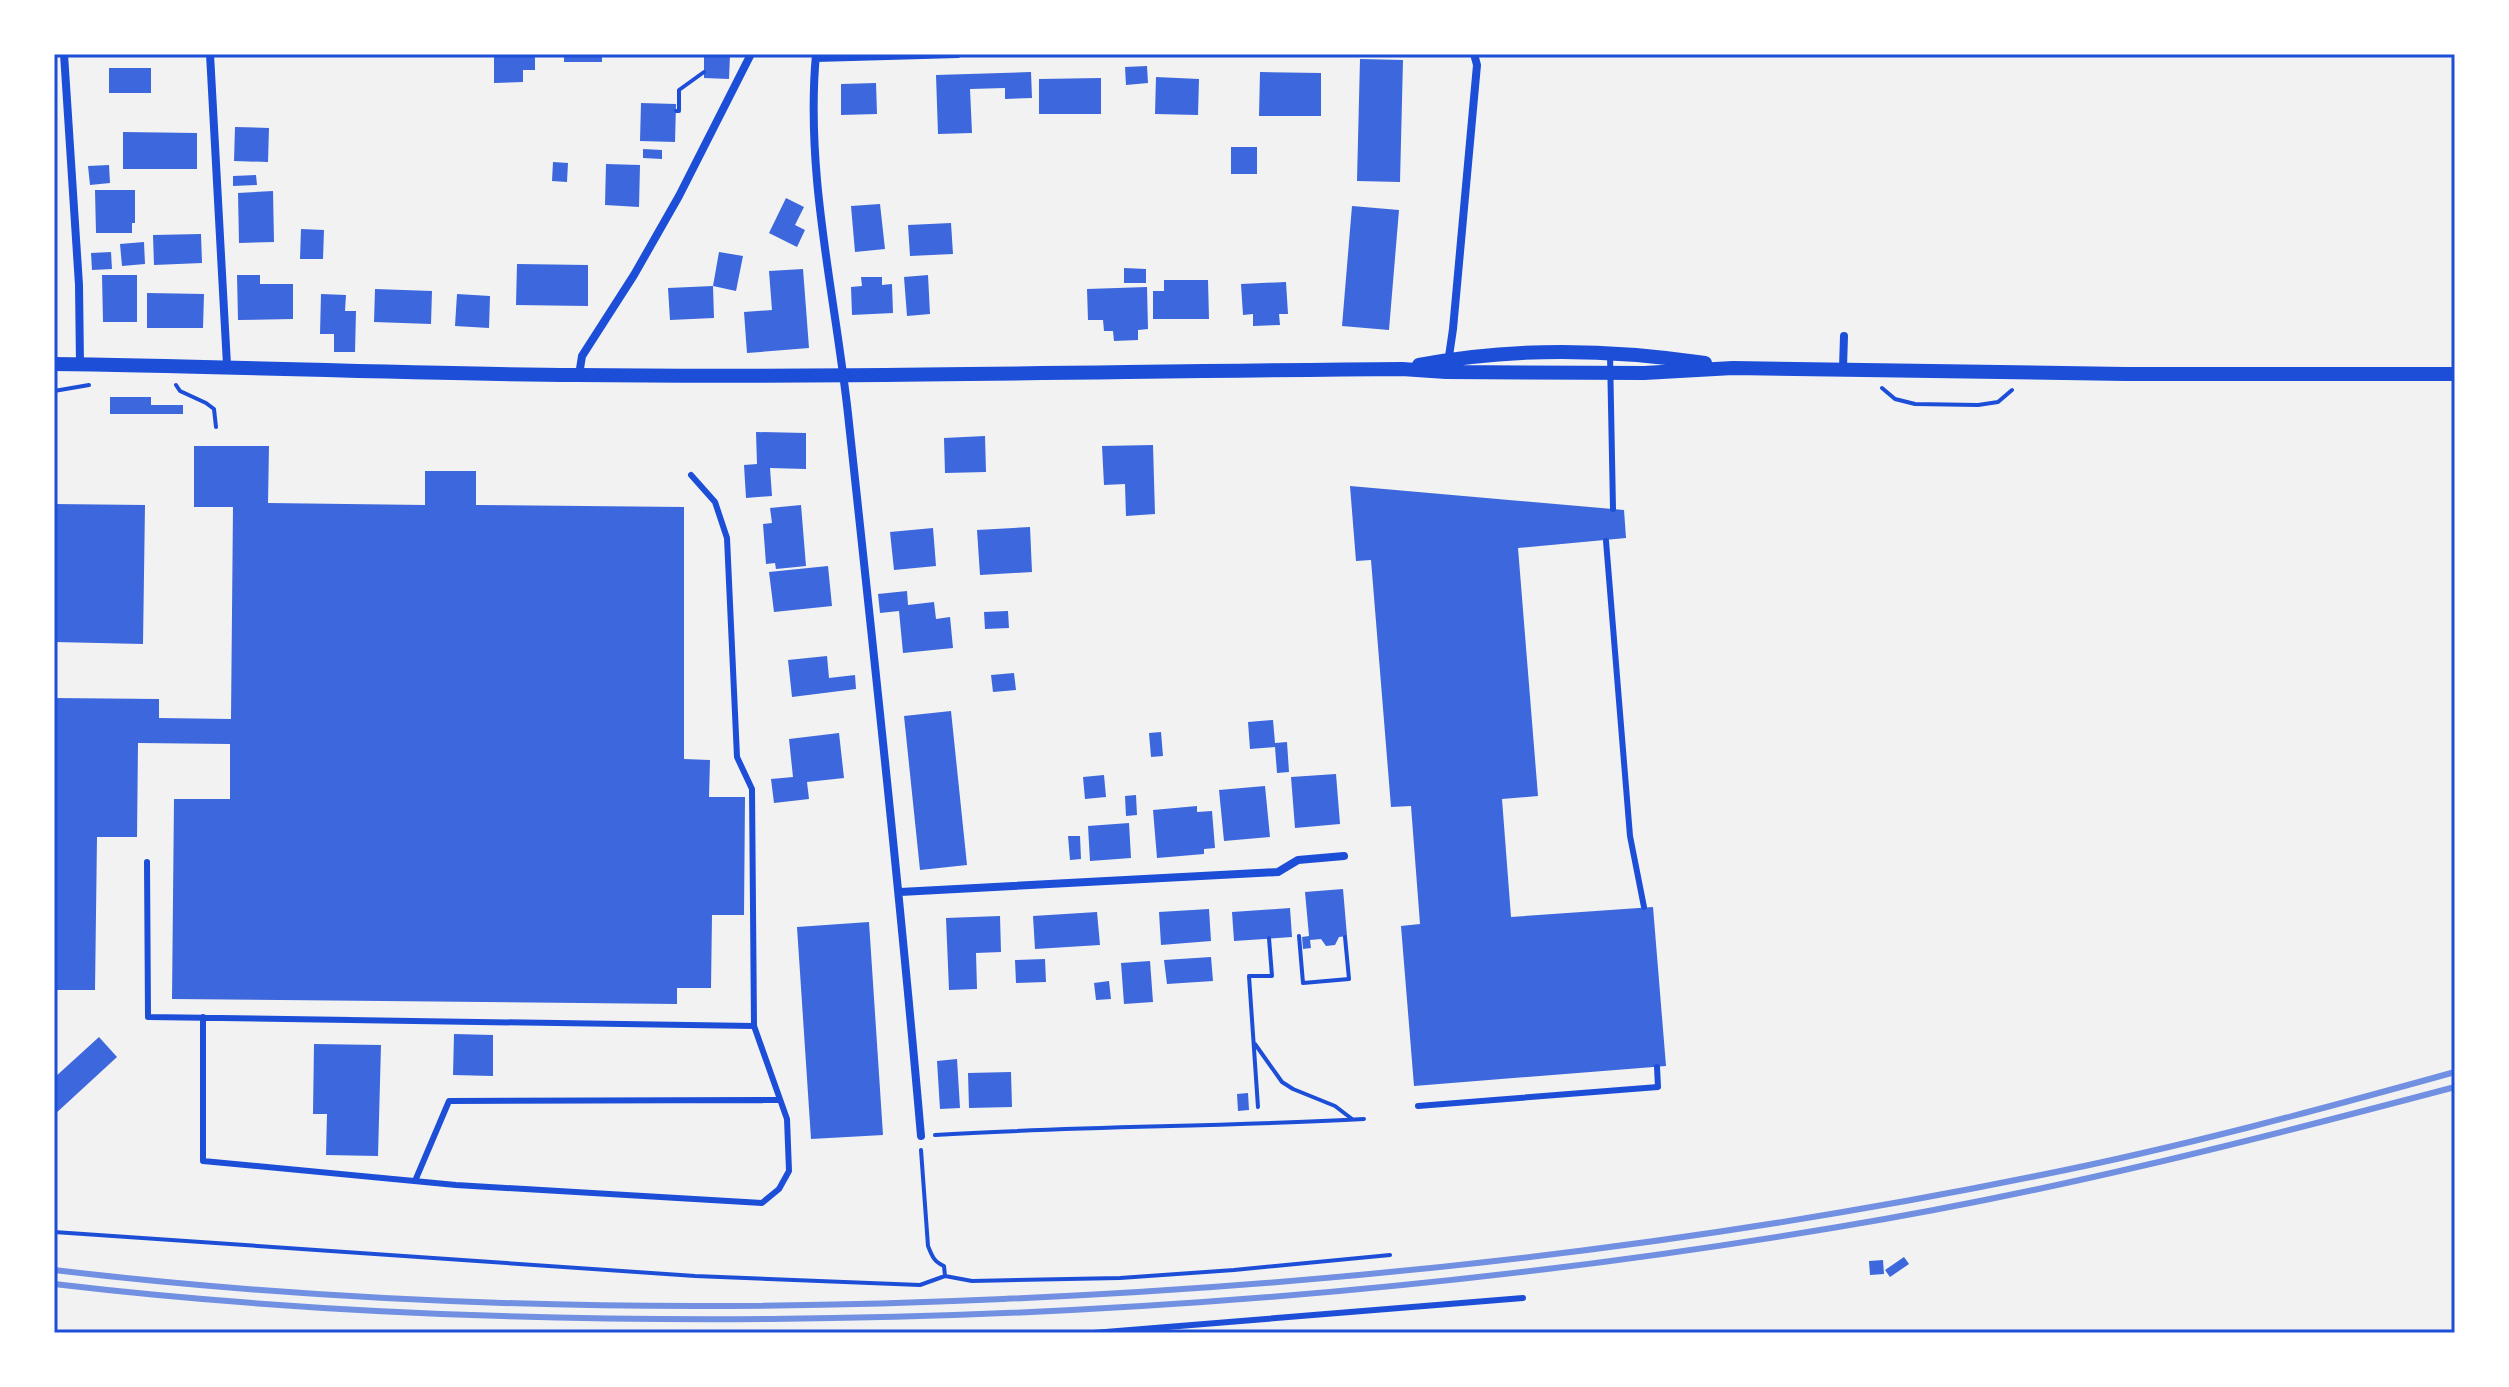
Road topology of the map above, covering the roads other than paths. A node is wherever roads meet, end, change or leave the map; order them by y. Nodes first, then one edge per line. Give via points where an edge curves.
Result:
1 (64, 54) edge
2 (210, 54) edge
3 (751, 54) edge
4 (958, 54) edge
5 (1474, 54) edge
6 (816, 56) edge
7 (1844, 336) dead end
8 (1610, 354) junction
9 (54, 364) edge
10 (80, 364) junction
11 (227, 365) junction
12 (1447, 366) junction
13 (1733, 368) junction
14 (1843, 368) junction
15 (1612, 373) junction
16 (2455, 374) edge
17 (579, 375) junction
18 (843, 375) junction
19 (691, 475) dead end
20 (1613, 509) dead end
21 (1606, 541) dead end
22 (1344, 856) dead end
23 (147, 862) dead end
24 (900, 892) junction
25 (1644, 907) dead end
26 (203, 1017) junction
27 (754, 1026) junction
28 (1657, 1067) dead end
29 (780, 1100) junction
30 (1418, 1106) dead end
31 (921, 1136) road end
32 (415, 1181) junction
33 (1523, 1298) dead end
34 (1093, 1333) edge

1 - 10 street
2 - 11 street
3 - 17 street via 679,196 582,356
4 - 6 street
5 - 12 street
6 - 18 street via 814,166
7 - 14 street
8 - 12 street via 1529,352
8 - 13 street
8 - 15 lane
9 - 10 street
10 - 11 street
11 - 17 street
12 - 15 street
12 - 18 street
13 - 14 street
13 - 15 street
14 - 16 street
15 - 20 lane
17 - 18 street
18 - 24 street
19 - 27 lane via 715,502 727,538 737,757 752,789
21 - 25 lane via 1630,836
22 - 24 street via 1298,860 1278,872
23 - 26 lane via 148,1017
24 - 31 street
26 - 27 lane
26 - 32 lane via 203,1161
27 - 29 lane
28 - 30 lane via 1658,1087
29 - 32 lane via 449,1101
29 - 32 lane via 787,1119 789,1171 762,1203
33 - 34 lane

